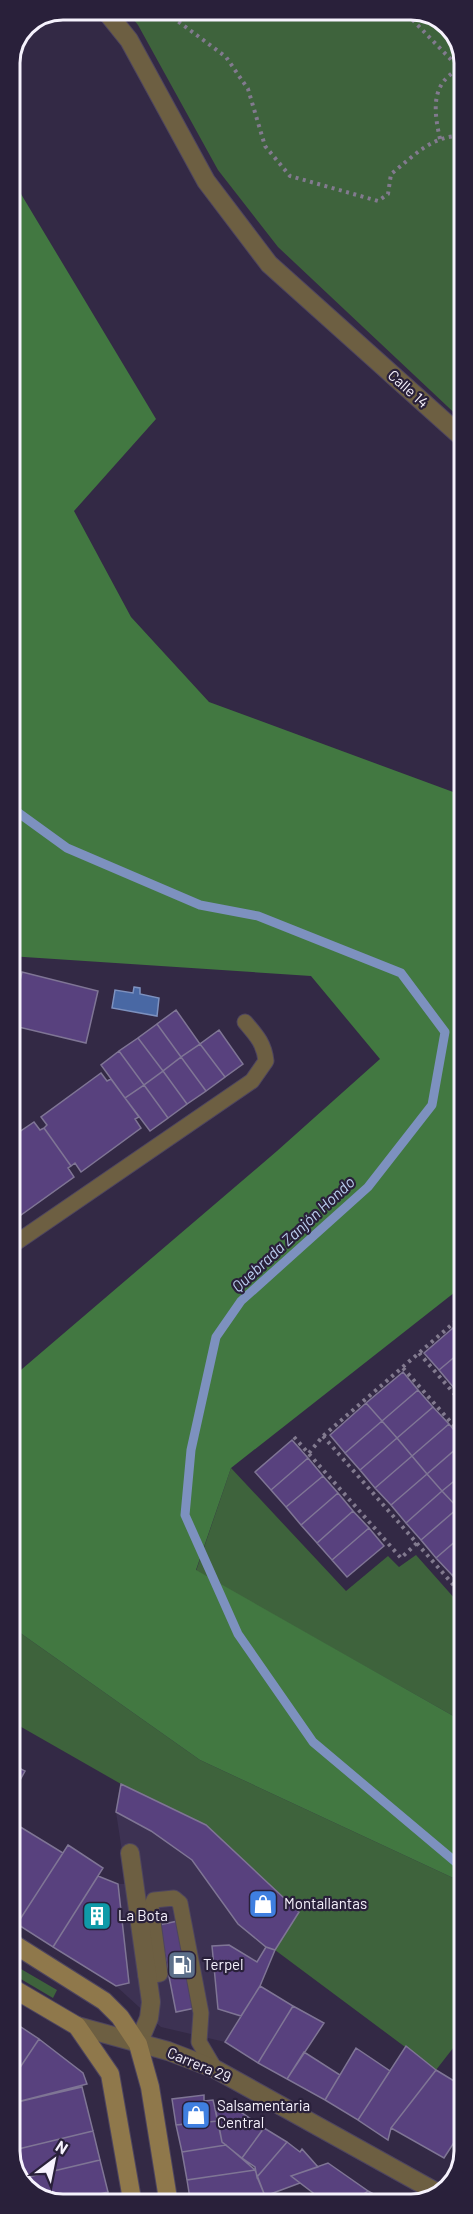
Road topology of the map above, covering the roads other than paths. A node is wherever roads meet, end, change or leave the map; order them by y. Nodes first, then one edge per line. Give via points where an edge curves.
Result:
1 (113, 20) edge
2 (453, 430) edge
3 (245, 1022) dead end
4 (20, 1240) edge
5 (130, 1852) dead end
6 (20, 1948) edge
7 (146, 1976) junction
8 (20, 1992) edge
9 (77, 2026) junction
10 (138, 2044) junction
11 (216, 2069) junction
12 (431, 2189) edge
13 (131, 2194) edge
14 (168, 2194) edge

1 - 2 street, Calle 14 via 129,40 206,181 269,264
3 - 4 lane via 265,1050 266,1061 252,1081
5 - 7 street
6 - 10 main road via 104,2001
7 - 10 street via 151,2002
7 - 11 lane via 160,1974 151,1907 154,1900 174,1898 180,1903 201,2013 199,2043
8 - 9 main road
9 - 10 street, Carrera 29
9 - 13 main road via 110,2074
10 - 11 street, Carrera 29
10 - 14 main road via 150,2087
11 - 12 street, Carrera 29

